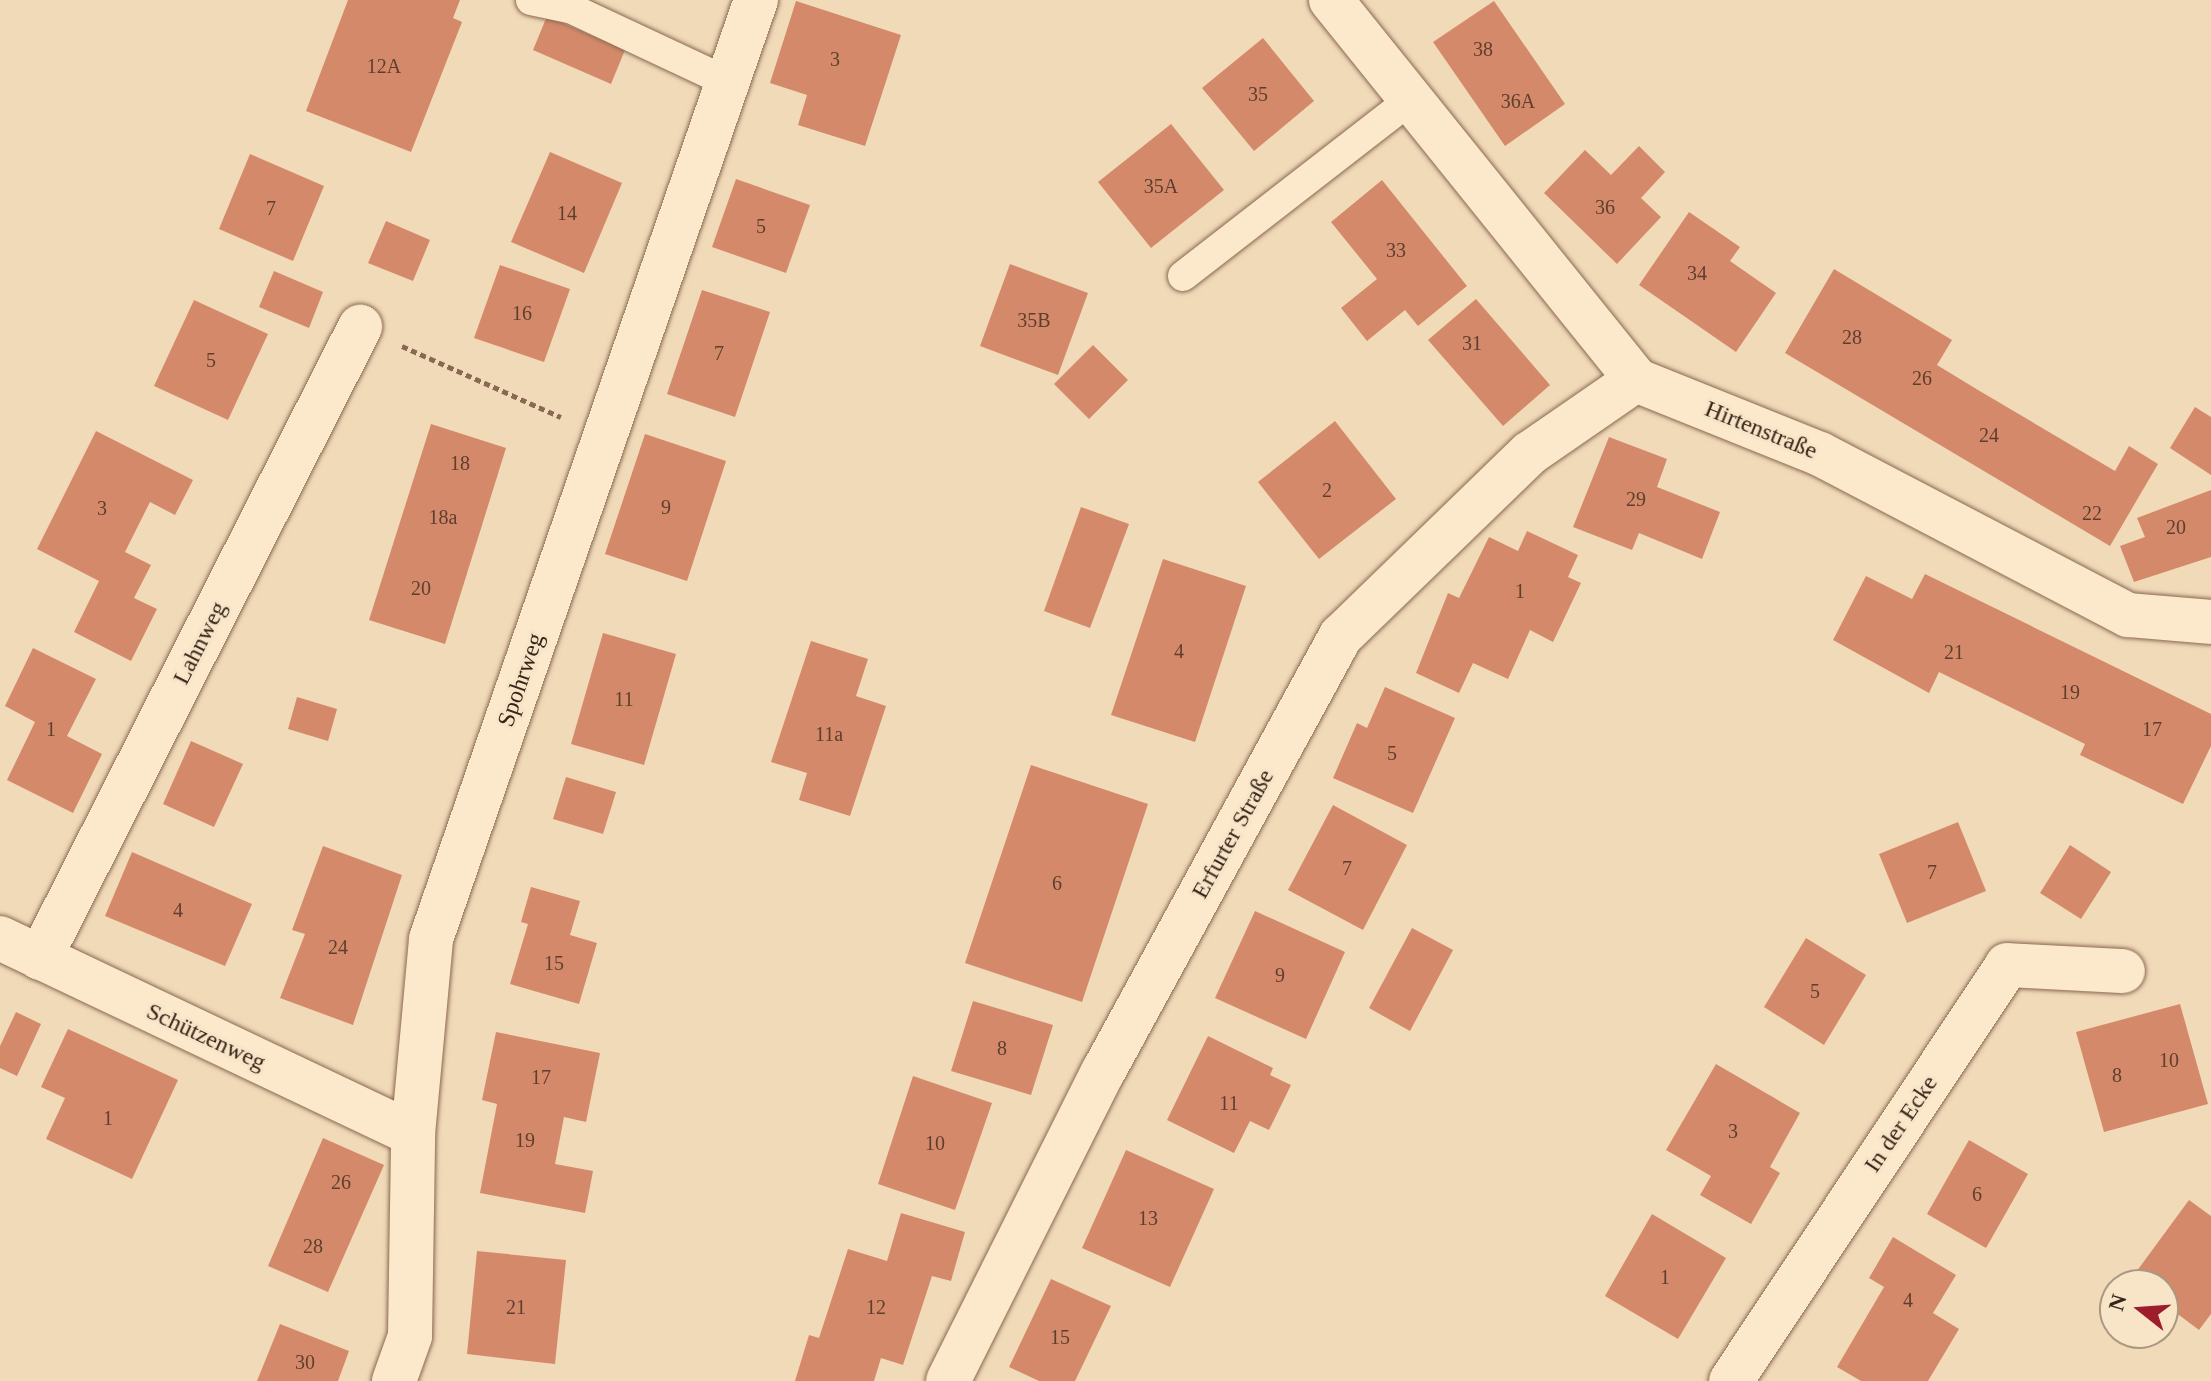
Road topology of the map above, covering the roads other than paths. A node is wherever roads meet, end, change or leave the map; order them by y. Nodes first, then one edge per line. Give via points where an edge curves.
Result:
1 (531, 0) edge
2 (756, 0) edge
3 (1331, 0) edge
4 (728, 82) junction
5 (1411, 99) junction
6 (1183, 276) dead end
7 (360, 327) road end
8 (1636, 380) junction
9 (2211, 622) edge
10 (0, 938) edge
11 (40, 958) junction
12 (2123, 971) dead end
13 (413, 1134) junction
14 (394, 1381) edge
15 (948, 1381) edge
16 (1731, 1381) edge

1 - 4 lane via 570,8
2 - 4 street, Spohrweg
3 - 5 street, Hirtenstraße
4 - 13 street, Spohrweg via 431,939
5 - 6 lane
5 - 8 street, Hirtenstraße
7 - 11 street, Lahnweg
8 - 9 street, Hirtenstraße via 1820,454 2128,615
8 - 15 street, Erfurter Straße via 1530,453 1341,636 1103,1072
10 - 11 street, Schützenweg
11 - 13 street, Schützenweg
12 - 16 street, In der Ecke via 2007,965
13 - 14 street, Spohrweg via 410,1336

